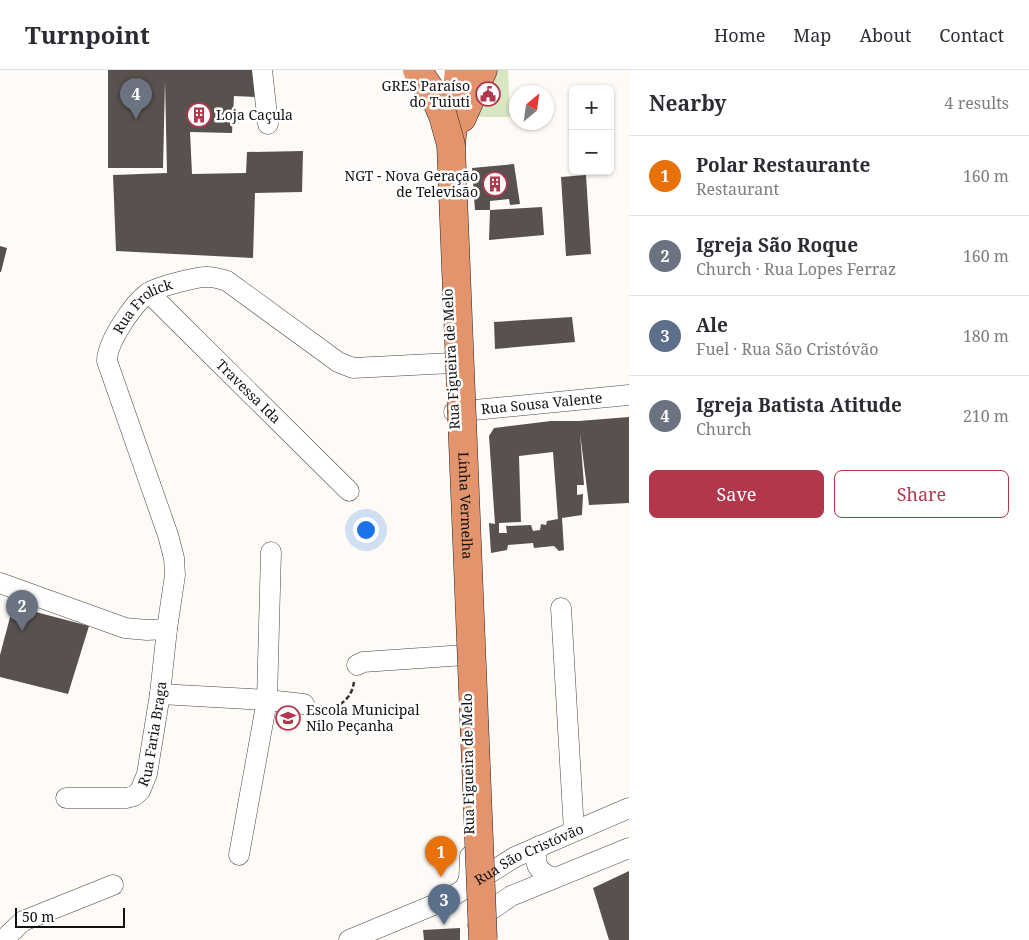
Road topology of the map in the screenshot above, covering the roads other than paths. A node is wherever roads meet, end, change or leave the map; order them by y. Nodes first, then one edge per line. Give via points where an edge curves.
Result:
1 (262, 70) edge
2 (417, 70) edge
3 (438, 70) edge
4 (459, 70) edge
5 (465, 70) edge
6 (484, 70) edge
7 (268, 124) dead end
8 (453, 140) junction
9 (149, 293) junction
10 (452, 363) junction
11 (629, 395) edge
12 (454, 412) junction
13 (349, 491) dead end
14 (271, 552) dead end
15 (0, 583) edge
16 (561, 608) dead end
17 (167, 629) junction
18 (465, 655) junction
19 (356, 671) road end
20 (160, 694) junction
21 (267, 700) junction
22 (304, 704) road end
23 (66, 798) dead end
24 (629, 808) edge
25 (574, 831) junction
26 (539, 846) junction
27 (629, 848) edge
28 (239, 855) dead end
29 (554, 878) junction
30 (113, 885) dead end
31 (456, 893) junction
32 (481, 937) edge
33 (3, 940) edge
34 (349, 940) edge

1 - 7 street
2 - 8 highway, bridge via 433,93
3 - 10 street, Rua Figueira de Melo
4 - 8 highway, Linha Vermelha
5 - 8 highway, Linha Vermelha
6 - 8 highway
8 - 32 highway, Linha Vermelha, bridge
9 - 10 street, Rua Frolick via 206,276 218,278 227,281 338,362 353,368
9 - 13 street, Travessa Ida
9 - 17 street, Rua Frolick via 133,309 112,342 106,361 174,558 175,575
10 - 12 street, Rua Figueira de Melo
11 - 12 street, Rua Sousa Valente
12 - 18 street, Rua Figueira de Melo
14 - 21 street
15 - 17 street via 125,628
16 - 25 street
17 - 20 street, Rua Faria Braga
18 - 19 street via 363,662
18 - 31 street, Rua Figueira de Melo via 470,868 468,879
20 - 21 street
20 - 23 street, Rua Faria Braga via 147,774 140,791 126,798
21 - 22 street
21 - 28 street
24 - 25 street, Rua São Cristóvão
25 - 26 street, Rua São Cristóvão
26 - 29 street via 537,866
26 - 31 street, Rua São Cristóvão via 514,857
27 - 29 street, Rua São Cristóvão
29 - 32 street, Rua São Cristóvão via 504,900 488,912
30 - 33 street via 23,921
31 - 32 street via 456,901 475,919
31 - 34 street, Rua São Cristóvão

